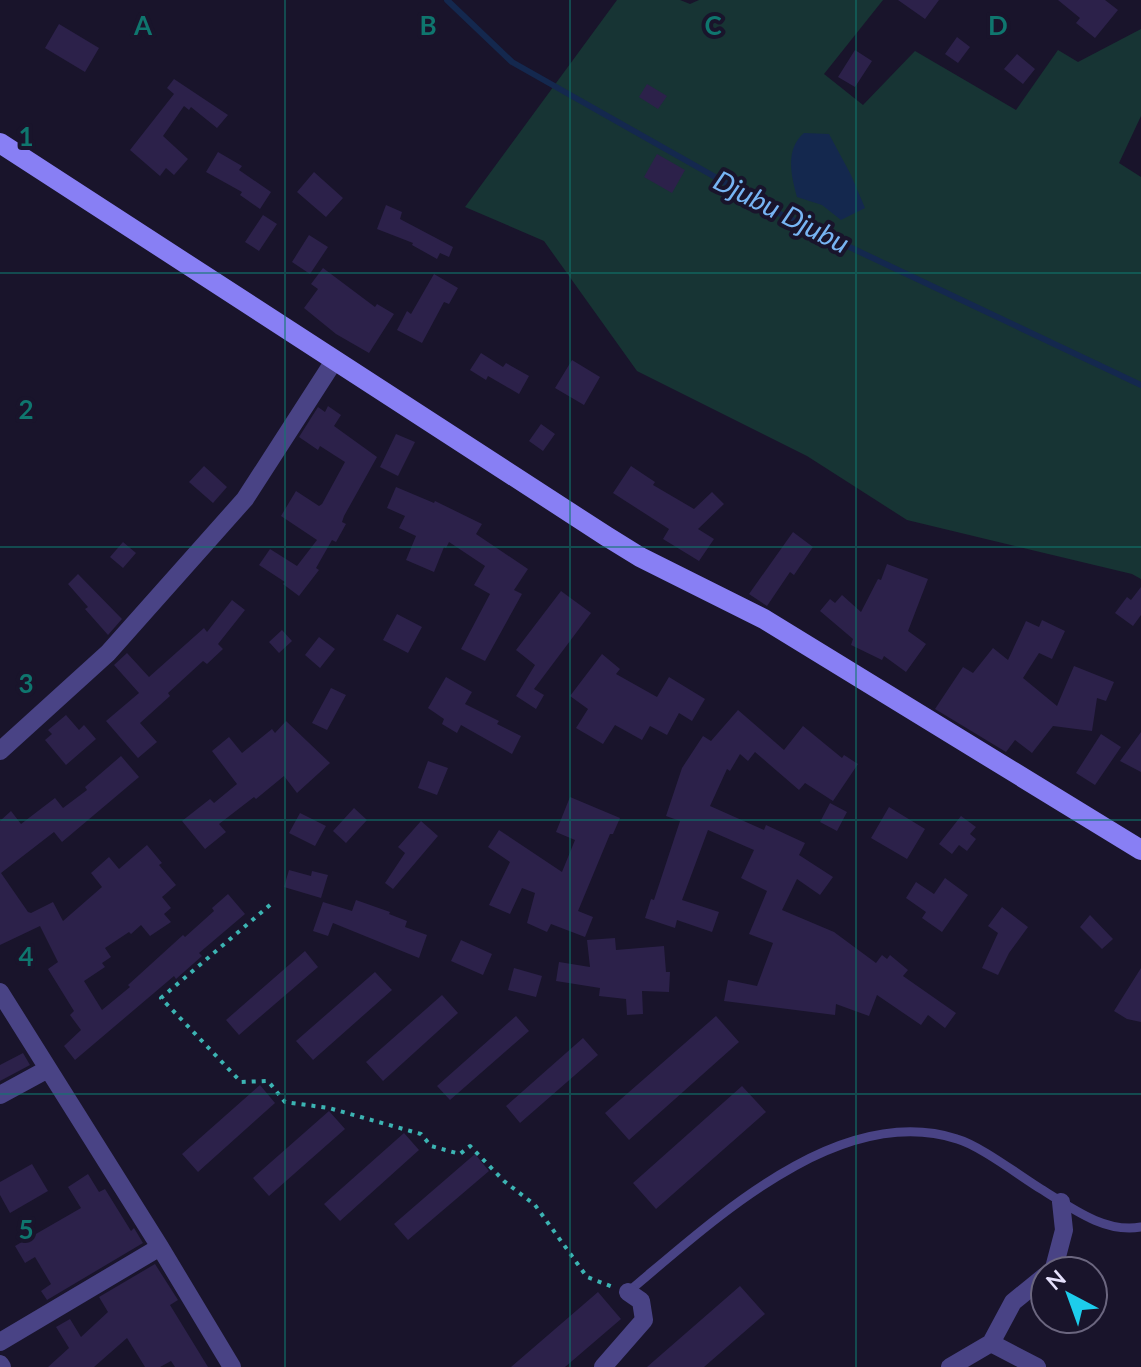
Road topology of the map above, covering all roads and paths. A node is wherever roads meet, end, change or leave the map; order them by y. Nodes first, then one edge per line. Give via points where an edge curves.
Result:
1 (0, 143) edge
2 (334, 361) junction
3 (0, 751) edge
4 (1141, 850) edge
5 (270, 905) dead end
6 (0, 992) edge
7 (46, 1070) junction
8 (0, 1095) edge
9 (1061, 1202) junction
10 (1141, 1227) edge
11 (160, 1247) junction
12 (1057, 1255) edge
13 (1029, 1289) edge
14 (628, 1292) junction
15 (0, 1342) edge
16 (991, 1343) junction
17 (232, 1367) edge
18 (603, 1367) edge
19 (950, 1367) edge
20 (1037, 1367) edge

1 - 2 street
2 - 3 street via 245,499 108,653
2 - 4 street via 640,557 764,619
5 - 14 path via 161,998 241,1082 268,1081 285,1102 329,1108 421,1134 431,1146 460,1154 470,1146 535,1205 587,1277
6 - 7 street
7 - 8 street
7 - 11 street
9 - 10 lane via 1111,1227
9 - 12 street via 1064,1230
9 - 14 lane via 961,1140 923,1130 880,1136 841,1146 777,1175
11 - 15 street
11 - 17 street
13 - 16 street via 1013,1302
14 - 18 street via 641,1301 644,1320
16 - 19 street
16 - 20 street

